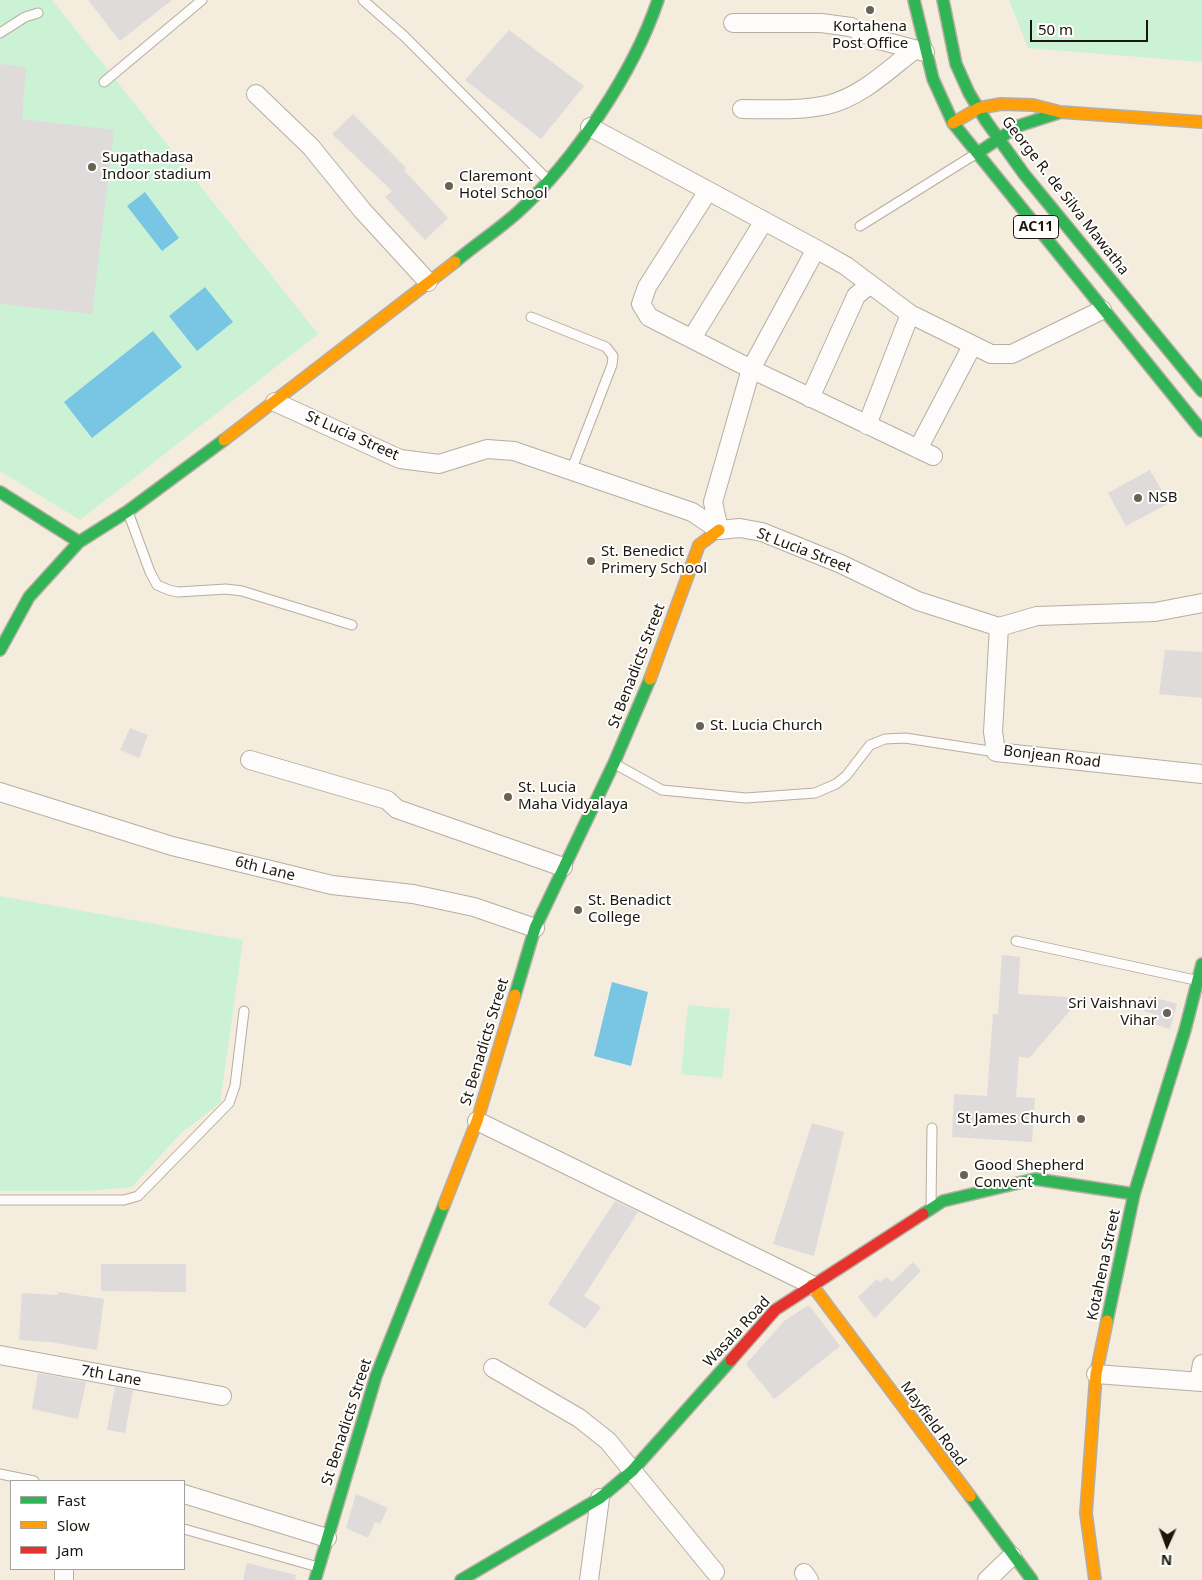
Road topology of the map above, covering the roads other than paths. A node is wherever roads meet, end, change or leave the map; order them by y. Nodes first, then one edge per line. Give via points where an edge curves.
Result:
1 (202, 0) edge
2 (363, 0) edge
3 (658, 0) edge
4 (914, 0) edge
5 (943, 0) edge
6 (38, 13) dead end
7 (733, 23) dead end
8 (0, 33) edge
9 (920, 51) junction
10 (104, 82) dead end
11 (256, 94) dead end
12 (978, 108) junction
13 (742, 109) dead end
14 (1060, 112) junction
15 (1202, 122) edge
16 (953, 123) junction
17 (590, 127) junction
18 (998, 138) junction
19 (976, 154) junction
20 (548, 180) junction
21 (708, 191) junction
22 (764, 221) junction
23 (860, 226) dead end
24 (816, 249) junction
25 (428, 282) junction
26 (869, 285) junction
27 (1102, 310) junction
28 (910, 314) junction
29 (531, 317) dead end
30 (692, 338) junction
31 (972, 346) junction
32 (751, 369) junction
33 (1202, 391) edge
34 (810, 398) junction
35 (275, 402) junction
36 (867, 425) junction
37 (1202, 431) edge
38 (571, 472) junction
39 (0, 492) edge
40 (128, 511) junction
41 (719, 530) junction
42 (79, 542) junction
43 (1202, 603) edge
44 (352, 625) dead end
45 (999, 626) junction
46 (0, 650) edge
47 (996, 752) junction
48 (250, 760) dead end
49 (614, 763) junction
50 (1202, 774) edge
51 (0, 792) edge
52 (563, 867) junction
53 (535, 928) junction
54 (1016, 941) dead end
55 (1202, 964) edge
56 (1198, 981) junction
57 (244, 1010) dead end
58 (478, 1121) junction
59 (932, 1128) dead end
60 (1134, 1194) junction
61 (0, 1200) edge
62 (931, 1208) junction
63 (812, 1285) junction
64 (0, 1355) edge
65 (1202, 1364) edge
66 (493, 1368) dead end
67 (1096, 1374) junction
68 (1201, 1381) edge
69 (222, 1396) dead end
70 (632, 1471) junction
71 (0, 1474) edge
72 (29, 1480) edge
73 (185, 1494) edge
74 (600, 1498) junction
75 (185, 1529) edge
76 (327, 1538) junction
77 (1012, 1556) junction
78 (318, 1567) junction
79 (714, 1572) dead end
80 (315, 1580) edge
81 (461, 1580) edge
82 (589, 1580) edge
83 (987, 1580) edge
84 (1032, 1580) edge
85 (1095, 1580) edge

1 - 10 lane
2 - 20 lane via 404,36
3 - 17 street via 628,66
4 - 9 street, AC11
5 - 12 street, George R. de Silva Mawatha / AC11 via 956,63
6 - 8 lane
7 - 9 street via 821,23 851,28 879,40
9 - 13 street via 865,88 828,105 798,109
9 - 16 street, AC11
11 - 25 street via 311,147 362,210
12 - 14 street via 1009,104
12 - 16 street
12 - 18 street, George R. de Silva Mawatha / AC11
14 - 15 street
14 - 18 street via 1018,126
16 - 19 street, AC11
17 - 20 street
17 - 21 street
18 - 19 street
18 - 33 street, George R. de Silva Mawatha / AC11
19 - 23 lane
19 - 27 street, AC11
20 - 25 street via 518,212
21 - 22 street
21 - 30 street via 647,287 641,304 649,317
22 - 24 street
22 - 30 street
24 - 26 street via 846,266
24 - 32 street
25 - 35 street
26 - 28 street
26 - 34 street via 856,296
27 - 31 street via 1012,354 991,354
27 - 37 street, AC11
28 - 31 street
28 - 36 street
29 - 38 lane via 606,348 613,356
30 - 32 street
31 - 36 street via 926,452
32 - 34 street
32 - 41 street via 713,502
34 - 36 street
35 - 38 street, St Lucia Street via 400,459 439,464 487,450 514,451
35 - 40 street
38 - 41 street, St Lucia Street via 692,512
39 - 42 street
40 - 42 street
40 - 44 lane via 150,572 158,585 169,590 226,588 242,591
41 - 45 street, St Lucia Street via 740,528 762,532 841,564 918,601
41 - 49 street, St Benadicts Street via 700,545 646,689
42 - 46 street via 29,597
43 - 45 street via 1155,612 1036,616
45 - 47 street, Bonjean Road via 992,732
47 - 49 lane via 905,738 885,739 870,745 836,784 815,793 746,798 662,790
47 - 50 street, Bonjean Road
48 - 52 street via 387,800 407,813
49 - 52 street, St Benadicts Street
51 - 53 street, 6th Lane via 172,846 332,885 413,894 474,907
52 - 53 street, St Benadicts Street
53 - 58 street, St Benadicts Street
54 - 56 lane
55 - 56 street, Kotahena Street
56 - 60 street, Kotahena Street via 1190,1031
57 - 61 lane via 229,1103 138,1196 124,1200
58 - 63 street
58 - 76 street, St Benadicts Street via 376,1376
59 - 62 lane
60 - 62 street, Wasala Road via 1035,1179 943,1201
60 - 67 street, Kotahena Street
62 - 63 street, Wasala Road
63 - 70 street, Wasala Road via 775,1310
63 - 77 street, Mayfield Road
64 - 69 street, 7th Lane
65 - 68 street
66 - 70 street via 579,1418 608,1441
67 - 68 street
67 - 85 street, Kotahena Street via 1086,1513
70 - 74 street, Wasala Road
70 - 79 street
71 - 72 lane
73 - 76 street
74 - 81 street, Wasala Road
74 - 82 street
75 - 78 lane
76 - 78 street, St Benadicts Street
77 - 83 street
77 - 84 street, Mayfield Road
78 - 80 street, St Benadicts Street

